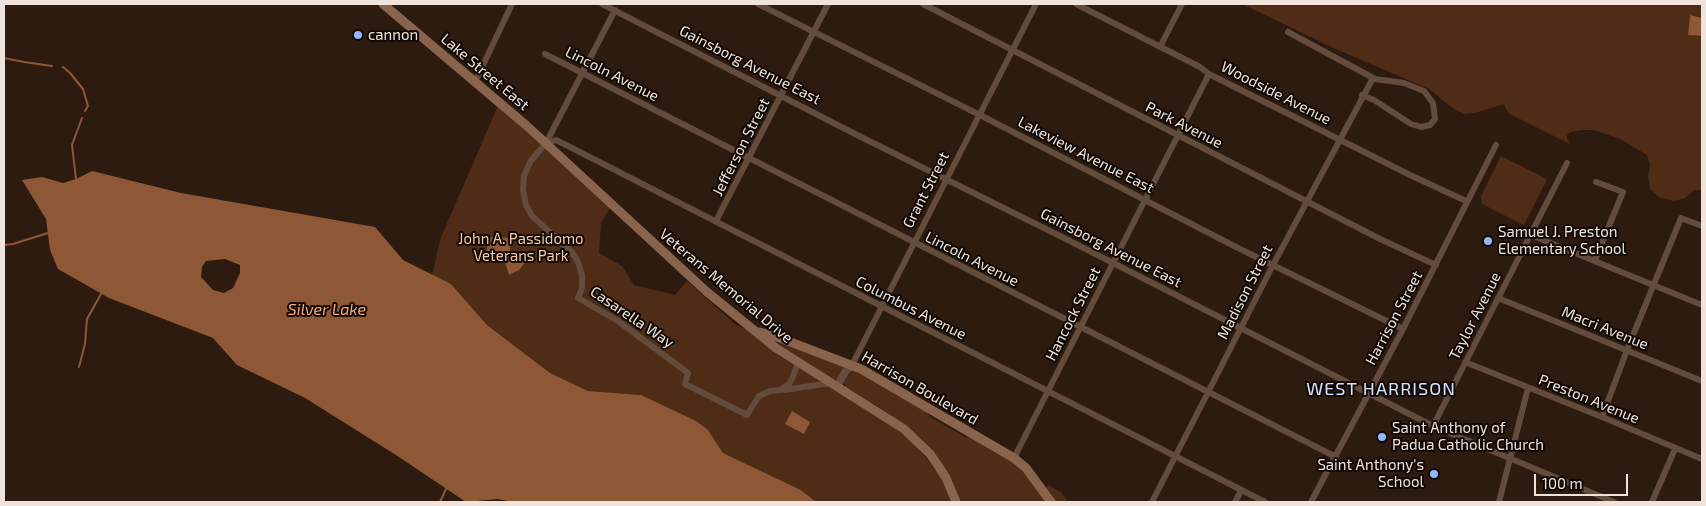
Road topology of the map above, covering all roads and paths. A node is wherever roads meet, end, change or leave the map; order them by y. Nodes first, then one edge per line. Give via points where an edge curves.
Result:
1 (383, 4) edge
2 (512, 4) edge
3 (602, 4) edge
4 (758, 4) edge
5 (828, 4) edge
6 (923, 4) edge
7 (1036, 4) edge
8 (1076, 4) edge
9 (1182, 4) edge
10 (615, 10) junction
11 (813, 32) junction
12 (1288, 32) dead end
13 (1160, 47) junction
14 (1012, 51) junction
15 (545, 54) dead end
16 (581, 72) junction
17 (1209, 74) junction
18 (1373, 78) junction
19 (475, 82) junction
20 (782, 95) junction
21 (1362, 95) junction
22 (980, 115) junction
23 (1178, 136) junction
24 (1339, 139) junction
25 (546, 143) junction
26 (1496, 145) dead end
27 (750, 158) junction
28 (1567, 163) dead end
29 (947, 179) junction
30 (1596, 182) dead end
31 (1145, 200) junction
32 (1306, 201) junction
33 (1466, 201) junction
34 (716, 222) junction
35 (1702, 226) edge
36 (1532, 235) junction
37 (914, 243) junction
38 (1594, 260) junction
39 (1113, 264) junction
40 (1273, 265) junction
41 (1436, 265) junction
42 (1654, 285) junction
43 (1498, 298) junction
44 (1702, 304) edge
45 (882, 306) junction
46 (1080, 328) junction
47 (1241, 329) junction
48 (1402, 329) junction
49 (754, 330) junction
50 (1627, 350) junction
51 (1465, 362) junction
52 (798, 363) junction
53 (852, 365) junction
54 (1702, 382) edge
55 (834, 385) junction
56 (1528, 388) junction
57 (780, 390) junction
58 (1047, 392) junction
59 (1208, 392) junction
60 (1368, 393) junction
61 (1602, 417) junction
62 (1433, 426) junction
63 (1676, 448) junction
64 (1176, 456) junction
65 (1336, 457) junction
66 (1014, 458) junction
67 (1510, 458) junction
68 (1702, 459) edge
69 (1240, 491) junction
70 (956, 502) edge
71 (1051, 502) edge
72 (1152, 502) edge
73 (1235, 502) edge
74 (1265, 502) edge
75 (1311, 502) edge
76 (1499, 502) edge
77 (1614, 502) edge
78 (1652, 502) edge

1 - 19 main road, Lake Street East
2 - 19 street
3 - 10 street, Gainsborg Avenue East
4 - 11 street, Lakeview Avenue East
5 - 11 street, Jefferson Street
6 - 14 street, Park Avenue
7 - 14 street, Grant Street
8 - 13 street, Woodside Avenue
9 - 13 street
10 - 16 street, Casarella Way
10 - 20 street, Gainsborg Avenue East
11 - 20 street, Jefferson Street
11 - 22 street, Lakeview Avenue East
12 - 18 street
13 - 17 street, Woodside Avenue
14 - 22 street, Grant Street
14 - 23 street, Park Avenue
15 - 16 street, Lincoln Avenue
16 - 25 street, Casarella Way
16 - 27 street, Lincoln Avenue
17 - 23 street, Hancock Street
17 - 24 street, Woodside Avenue
18 - 21 street, Madison Street
18 - 21 street via 1404,83 1424,91 1433,103 1435,118 1432,123 1421,127 1411,124
19 - 25 main road, Lake Street East
20 - 27 street, Jefferson Street
20 - 29 street, Gainsborg Avenue East
21 - 24 street, Madison Street
22 - 29 street, Grant Street
22 - 31 street, Lakeview Avenue East
23 - 31 street, Hancock Street
23 - 32 street, Park Avenue
24 - 32 street, Madison Street
24 - 33 street, Woodside Avenue
25 - 34 street, Columbus Avenue via 556,140
25 - 49 main road, Veterans Memorial Drive via 707,292
25 - 57 street, Casarella Way via 530,162 524,176 526,205 532,216 572,252 578,262 582,275 578,298 618,321 688,372 684,384 747,415 759,396
26 - 33 street, Harrison Street
27 - 34 street, Jefferson Street
27 - 37 street, Lincoln Avenue
28 - 36 street, Taylor Avenue
29 - 37 street, Grant Street
29 - 39 street, Gainsborg Avenue East
30 - 38 street via 1623,192
31 - 39 street, Hancock Street
31 - 40 street, Lakeview Avenue East
32 - 40 street, Madison Street
32 - 41 street, Park Avenue
33 - 41 street, Harrison Street
34 - 45 street, Columbus Avenue
35 - 42 street via 1682,218
36 - 38 street
36 - 43 street, Taylor Avenue
37 - 45 street, Grant Street
37 - 46 street, Lincoln Avenue
38 - 42 street
39 - 46 street, Hancock Street
39 - 47 street, Gainsborg Avenue East
40 - 47 street, Madison Street
40 - 48 street, Lakeview Avenue East
41 - 48 street, Harrison Street
42 - 44 street
42 - 50 street
43 - 50 street, Macri Avenue
43 - 51 street, Taylor Avenue
45 - 53 street, Grant Street
45 - 58 street, Columbus Avenue
46 - 58 street, Hancock Street
46 - 59 street, Lincoln Avenue
47 - 59 street, Madison Street
47 - 60 street, Gainsborg Avenue East
48 - 60 street, Harrison Street
49 - 52 main road, Veterans Memorial Drive
49 - 53 main road, Harrison Boulevard
50 - 54 street, Macri Avenue
50 - 61 street
51 - 56 street, Preston Avenue
51 - 62 street, Taylor Avenue
52 - 55 main road, Veterans Memorial Drive
52 - 57 street via 792,379
53 - 55 street, Grant Street
53 - 66 main road, Harrison Boulevard
55 - 57 street
55 - 70 main road, Veterans Memorial Drive via 882,414 917,441 939,467
56 - 61 street, Preston Avenue
56 - 67 street
58 - 64 street, Columbus Avenue
58 - 66 street, Hancock Street
59 - 64 street, Madison Street
59 - 65 street, Lincoln Avenue
60 - 62 street, Gainsborg Avenue East
60 - 65 street, Harrison Street
61 - 63 street, Preston Avenue
62 - 67 street, Gainsborg Avenue East
63 - 68 street, Preston Avenue
63 - 78 street
64 - 69 street, Columbus Avenue
64 - 72 street, Madison Street
65 - 75 street, Harrison Street
66 - 71 main road, Harrison Boulevard via 1026,468
67 - 76 street
67 - 77 street, Gainsborg Avenue East
69 - 73 street
69 - 74 street, Columbus Avenue

